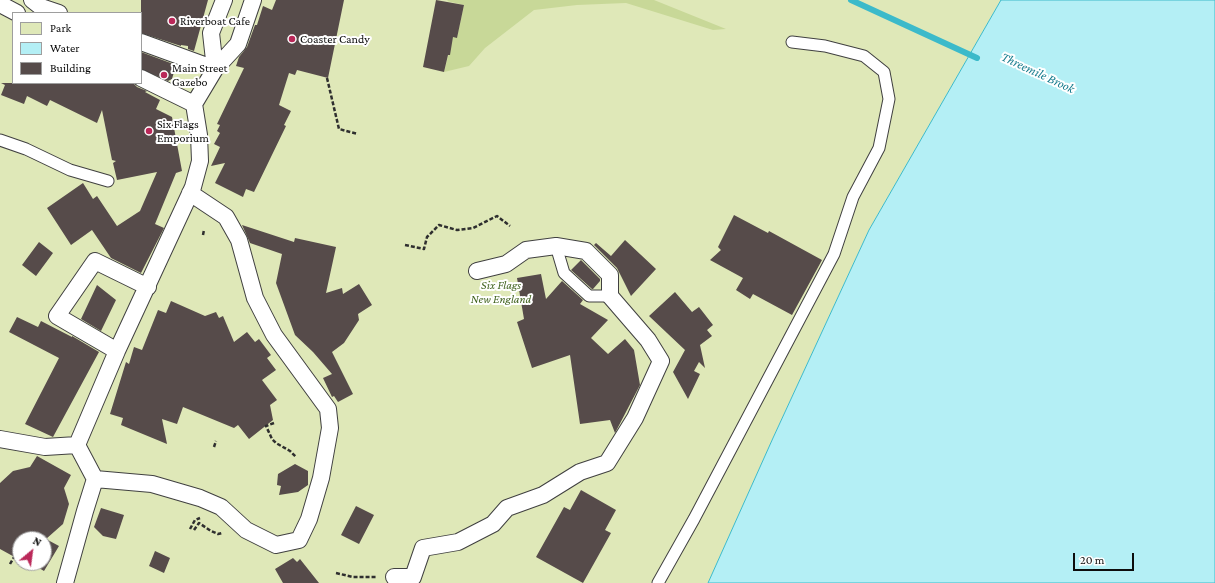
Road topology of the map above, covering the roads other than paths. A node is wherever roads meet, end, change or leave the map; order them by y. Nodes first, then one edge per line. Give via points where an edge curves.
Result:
1 (32, 0) edge
2 (224, 0) edge
3 (253, 0) edge
4 (0, 4) edge
5 (15, 12) edge
6 (56, 12) edge
7 (142, 42) edge
8 (792, 42) dead end
9 (215, 69) junction
10 (142, 78) edge
11 (194, 104) junction
12 (0, 140) edge
13 (108, 180) dead end
14 (190, 193) junction
15 (556, 246) junction
16 (477, 271) dead end
17 (148, 287) junction
18 (610, 296) junction
19 (117, 351) junction
20 (0, 440) edge
21 (77, 445) junction
22 (96, 479) junction
23 (394, 577) road end
24 (65, 583) edge
25 (658, 583) edge

1 - 6 street via 41,7
2 - 9 street via 212,33
3 - 9 street via 238,44
4 - 5 street
7 - 9 street
8 - 25 lane via 825,46 864,56 884,72 888,98 879,148 853,197 834,254
9 - 11 street
10 - 11 street
11 - 14 street via 200,161
12 - 13 lane via 70,170
14 - 17 street
14 - 22 street via 226,217 239,240 255,298 274,335 328,409 330,428 321,478 309,519 298,540 276,544 246,530 221,507 200,498 152,484
15 - 16 street via 526,250 506,264
15 - 18 lane via 564,273 589,296
15 - 18 street via 586,251 610,274
17 - 19 street
17 - 19 street via 95,260 57,316
18 - 23 street via 648,340 661,361 636,418 607,463 580,472 543,495 507,508 493,524 458,542 423,548 412,577
19 - 21 street
20 - 21 street via 46,447
21 - 22 street
22 - 24 street

